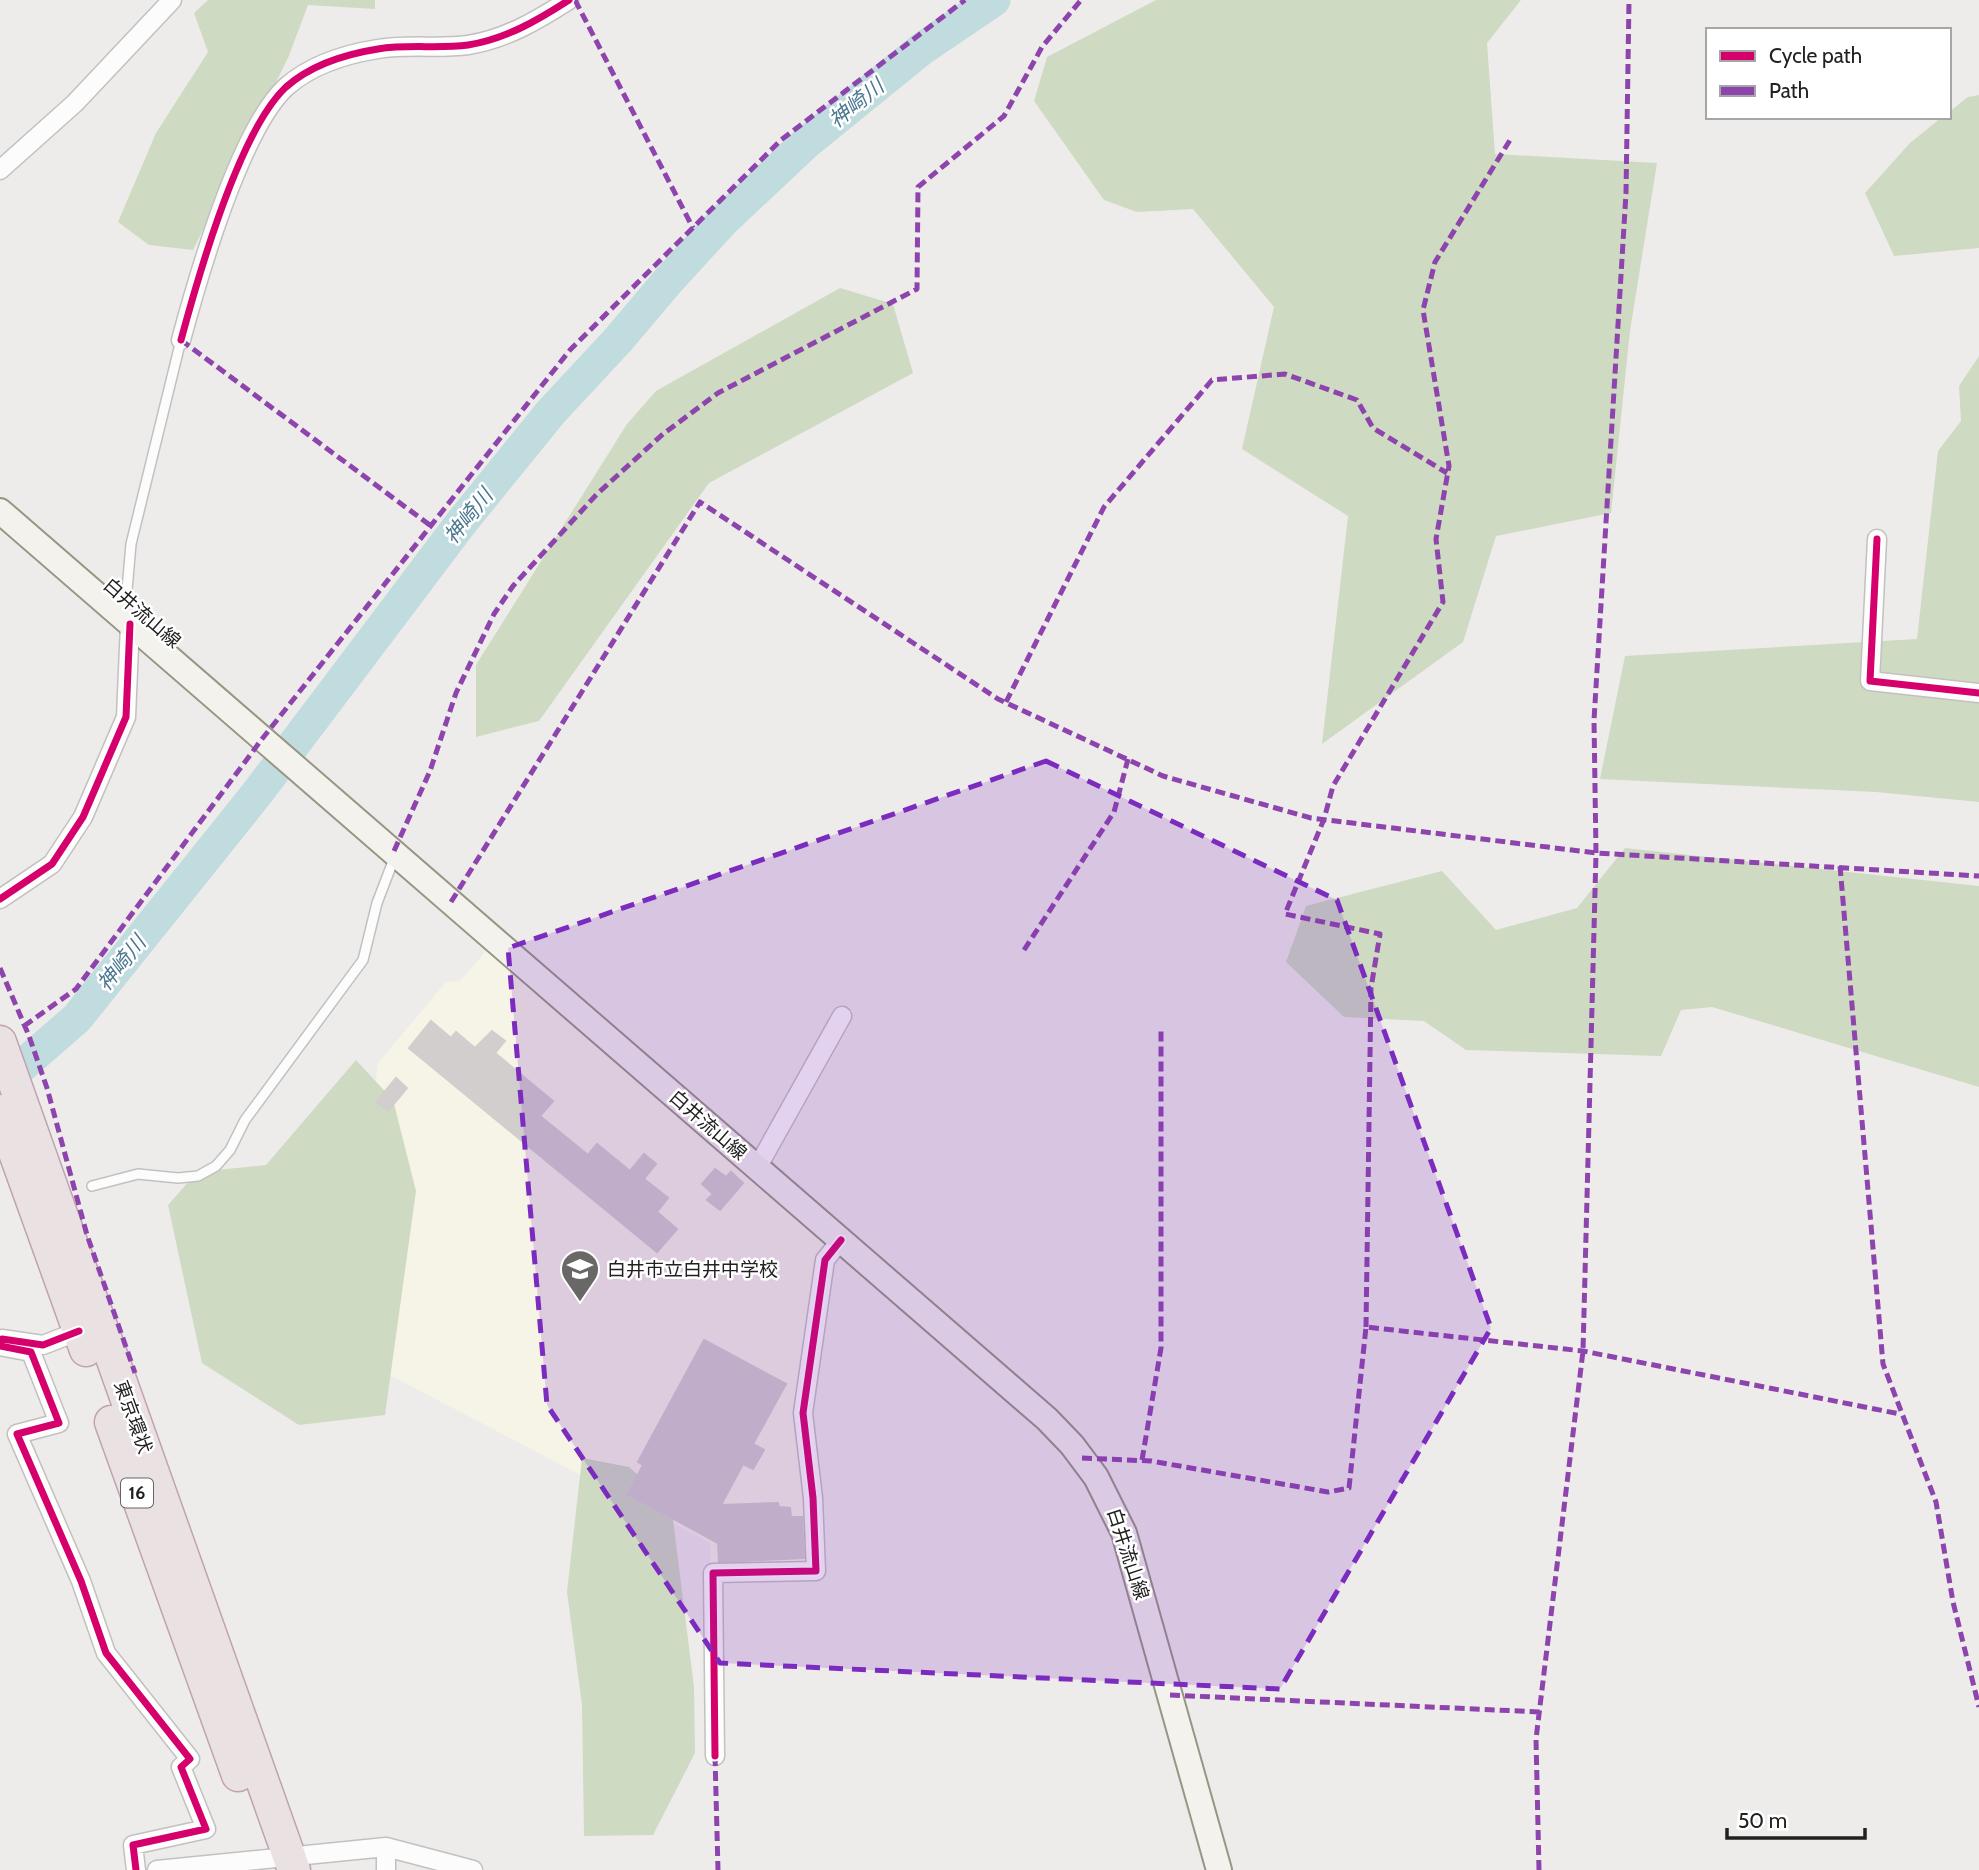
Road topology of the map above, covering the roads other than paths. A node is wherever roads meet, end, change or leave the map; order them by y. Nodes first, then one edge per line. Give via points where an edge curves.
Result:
1 (172, 0) edge
2 (569, 0) edge
3 (0, 170) edge
4 (181, 340) joint
5 (0, 511) edge
6 (1877, 539) dead end
7 (127, 621) junction
8 (1979, 692) edge
9 (396, 854) junction
10 (0, 899) edge
11 (842, 1016) dead end
12 (1, 1046) edge
13 (10, 1116) edge
14 (757, 1168) junction
15 (92, 1186) dead end
16 (841, 1240) junction
17 (79, 1331) junction
18 (715, 1756) dead end
19 (386, 1847) junction
20 (280, 1864) edge
21 (136, 1870) edge
22 (157, 1870) edge
23 (386, 1870) edge
24 (474, 1870) edge
25 (1220, 1870) edge

1 - 3 street via 75,103
2 - 4 street via 509,34 468,45 357,54 303,74 285,89 258,126 229,194
4 - 7 lane via 131,544
5 - 7 main road, 白井流山線
6 - 8 street via 1870,681
7 - 9 main road, 白井流山線
7 - 10 street via 125,717 83,817 52,864
9 - 14 main road, 白井流山線
9 - 15 lane via 377,903 363,960 216,1166 198,1176 138,1174
11 - 14 street
12 - 13 highway, 東京環状 / 16
13 - 17 highway, 東京環状 / 16
13 - 20 highway, 東京環状 / 16
14 - 16 main road, 白井流山線
16 - 18 street via 825,1260 803,1413 816,1571 713,1573
16 - 25 main road, 白井流山線 via 1047,1419 1096,1477 1111,1502 1133,1563
17 - 20 highway, 東京環状 / 16
17 - 21 street via 44,1345 2,1339 1,1346 31,1352 59,1423 17,1434 81,1581 106,1653 190,1759 181,1767 206,1829 133,1845
19 - 20 street
19 - 23 street
19 - 24 street
20 - 22 street

